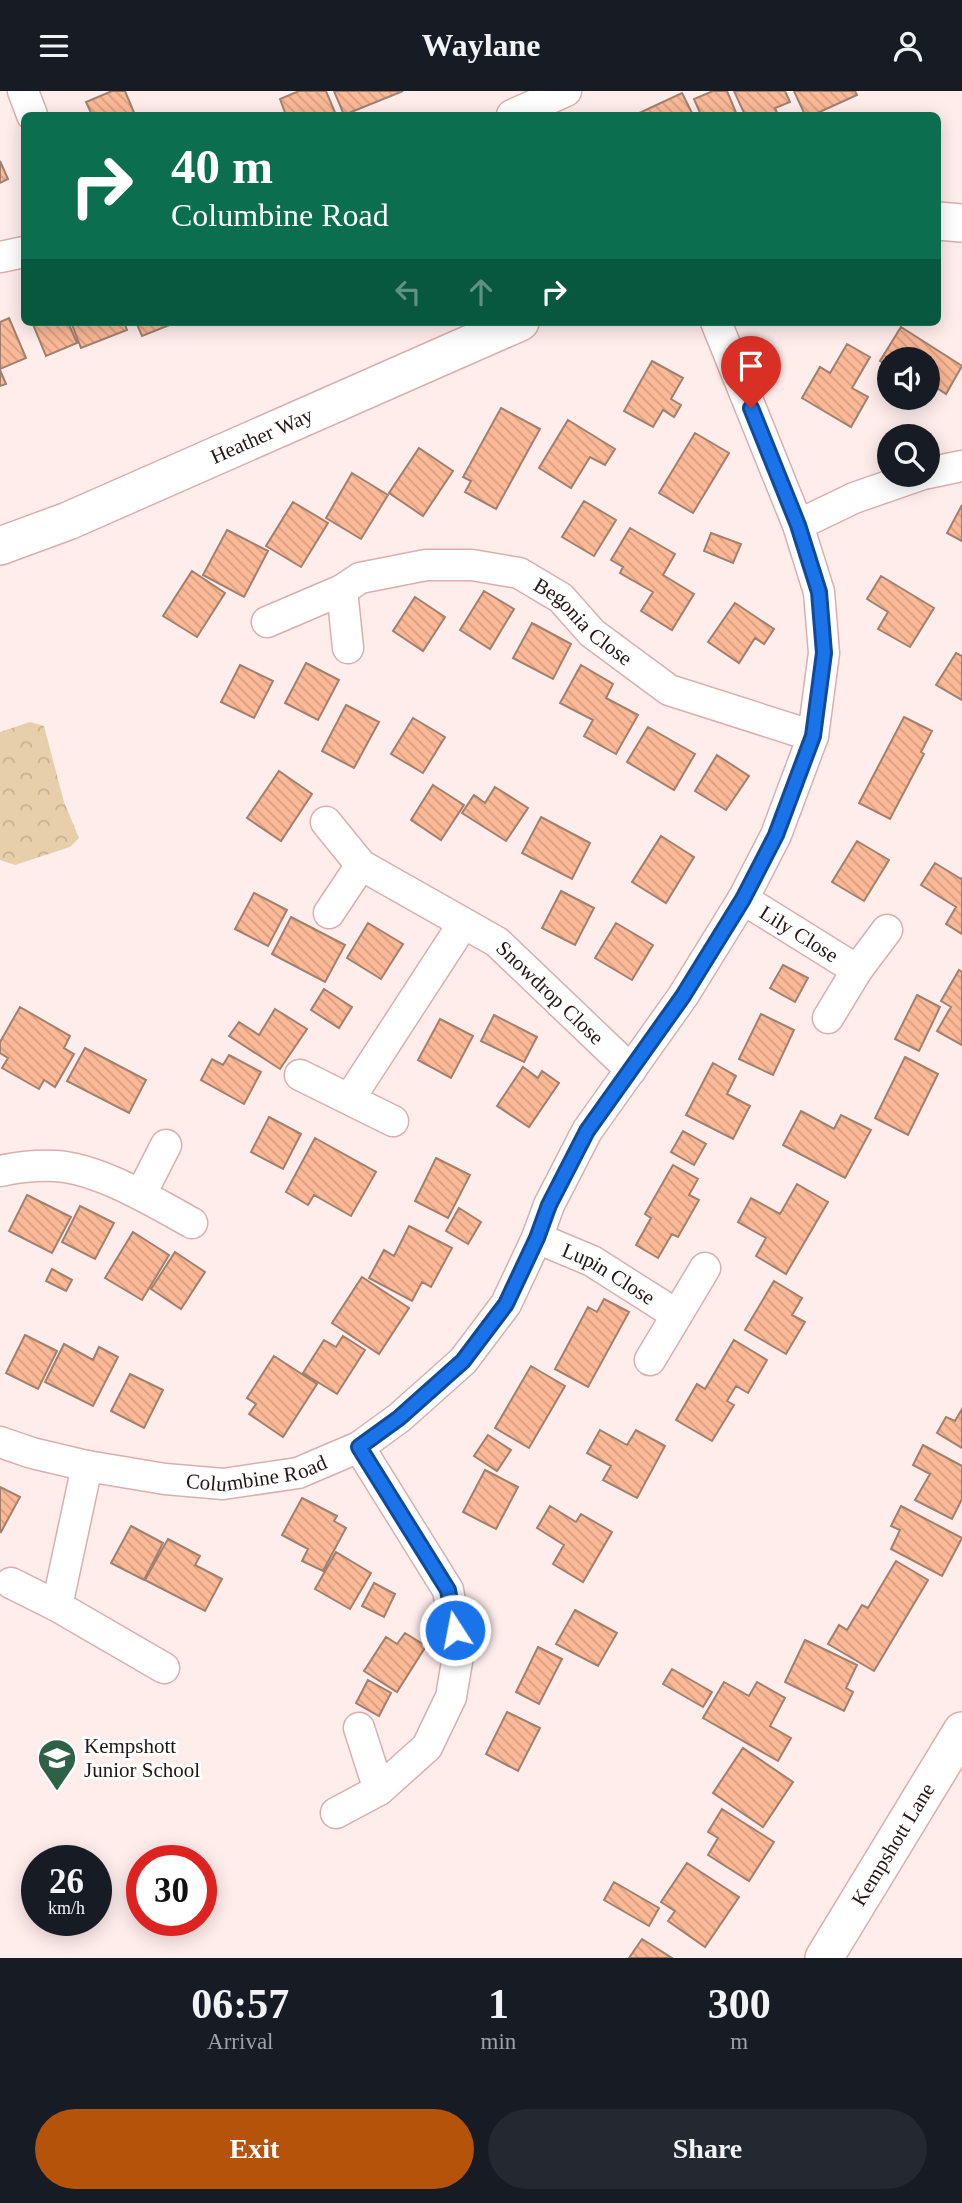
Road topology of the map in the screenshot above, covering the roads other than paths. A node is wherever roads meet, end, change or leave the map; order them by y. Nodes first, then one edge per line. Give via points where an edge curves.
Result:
1 (23, 91) edge
2 (566, 91) edge
3 (31, 112) edge
4 (519, 112) edge
5 (941, 221) edge
6 (962, 223) edge
7 (21, 253) edge
8 (0, 257) edge
9 (511, 326) edge
10 (718, 326) edge
11 (962, 466) edge
12 (940, 471) edge
13 (887, 487) edge
14 (798, 525) junction
15 (0, 546) edge
16 (342, 590) junction
17 (267, 622) dead end
18 (348, 648) dead end
19 (813, 736) junction
20 (326, 823) dead end
21 (361, 866) junction
22 (743, 899) junction
23 (329, 913) dead end
24 (463, 924) junction
25 (887, 930) dead end
26 (857, 970) junction
27 (828, 1018) dead end
28 (631, 1070) junction
29 (300, 1076) dead end
30 (350, 1098) junction
31 (393, 1121) dead end
32 (166, 1145) dead end
33 (0, 1171) edge
34 (141, 1195) junction
35 (191, 1223) dead end
36 (537, 1238) junction
37 (705, 1268) dead end
38 (677, 1315) junction
39 (650, 1360) dead end
40 (0, 1441) edge
41 (359, 1447) junction
42 (87, 1466) junction
43 (11, 1583) dead end
44 (57, 1606) junction
45 (164, 1668) dead end
46 (359, 1728) dead end
47 (962, 1731) edge
48 (379, 1790) junction
49 (336, 1813) dead end
50 (824, 1958) edge

1 - 3 street
2 - 4 street
5 - 6 street
7 - 8 street
9 - 15 street, Heather Way via 68,521
10 - 14 street, Columbine Road
11 - 12 street
13 - 14 street
14 - 19 street, Columbine Road via 819,592 824,653
16 - 17 street, Begonia Close
16 - 18 street
16 - 19 street, Begonia Close via 360,578 426,565 472,565 519,573 561,598 592,633 669,690
19 - 22 street, Columbine Road via 776,835
20 - 21 street, Snowdrop Close
21 - 23 street
21 - 24 street, Snowdrop Close
22 - 26 street, Lily Close
22 - 28 street, Columbine Road
24 - 28 street, Snowdrop Close via 497,942
24 - 30 street
25 - 26 street, Lily Close
26 - 27 street, Lily Close
28 - 36 street, Columbine Road via 587,1131
29 - 30 street
30 - 31 street
32 - 34 street
33 - 34 street via 57,1166
34 - 35 street
36 - 38 street, Lupin Close via 592,1261
36 - 41 street, Columbine Road via 506,1304 463,1361
37 - 38 street, Lupin Close
38 - 39 street, Lupin Close
40 - 42 street, Columbine Road
41 - 42 street, Columbine Road via 298,1473 223,1484
41 - 48 street via 448,1590 459,1650 451,1697 427,1747
42 - 44 street
43 - 44 street
44 - 45 street
46 - 48 street
47 - 50 street, Kempshott Lane
48 - 49 street

